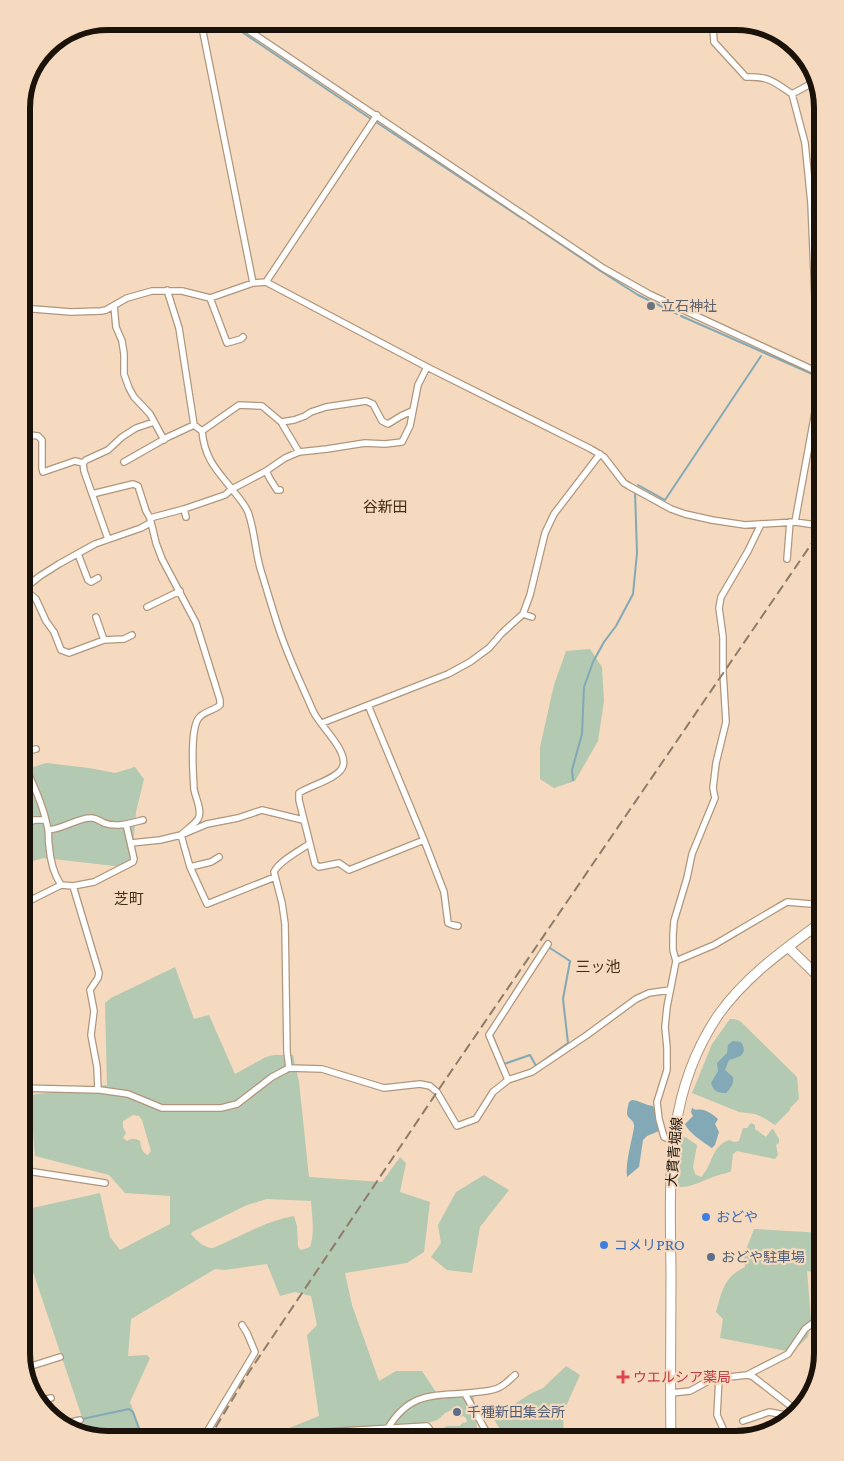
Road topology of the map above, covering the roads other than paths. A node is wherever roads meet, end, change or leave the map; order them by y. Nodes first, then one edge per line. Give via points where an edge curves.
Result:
1 (203, 30) edge
2 (248, 30) edge
3 (713, 30) edge
4 (810, 84) edge
5 (792, 94) junction
6 (377, 115) junction
7 (814, 249) edge
8 (266, 282) junction
9 (253, 283) junction
10 (167, 290) junction
11 (210, 298) junction
12 (114, 306) junction
13 (30, 309) edge
14 (243, 337) dead end
15 (427, 367) junction
16 (814, 370) edge
17 (412, 411) junction
18 (814, 413) edge
19 (191, 421) junction
20 (154, 422) junction
21 (280, 422) junction
22 (202, 431) junction
23 (30, 435) edge
24 (164, 440) junction
25 (299, 452) junction
26 (600, 454) junction
27 (124, 462) dead end
28 (83, 463) junction
29 (266, 471) junction
30 (232, 489) junction
31 (280, 490) dead end
32 (92, 494) junction
33 (184, 509) junction
34 (186, 517) dead end
35 (150, 520) junction
36 (792, 522) junction
37 (761, 524) junction
38 (814, 525) edge
39 (108, 539) junction
40 (78, 554) junction
41 (787, 559) dead end
42 (98, 578) dead end
43 (30, 584) edge
44 (180, 591) junction
45 (30, 595) edge
46 (147, 608) dead end
47 (523, 614) junction
48 (96, 617) dead end
49 (532, 617) dead end
50 (132, 635) dead end
51 (104, 640) junction
52 (368, 705) junction
53 (322, 723) junction
54 (36, 749) dead end
55 (30, 751) edge
56 (30, 778) edge
57 (45, 820) junction
58 (143, 820) dead end
59 (303, 820) junction
60 (30, 821) edge
61 (126, 824) junction
62 (48, 830) junction
63 (180, 835) junction
64 (424, 840) junction
65 (131, 843) junction
66 (309, 844) junction
67 (219, 857) dead end
68 (190, 867) junction
69 (275, 877) junction
70 (61, 885) junction
71 (73, 886) junction
72 (31, 900) edge
73 (814, 904) edge
74 (458, 926) dead end
75 (814, 928) edge
76 (548, 944) dead end
77 (788, 947) junction
78 (676, 961) junction
79 (814, 972) edge
80 (670, 990) junction
81 (289, 1068) junction
82 (508, 1080) junction
83 (30, 1088) edge
84 (98, 1090) junction
85 (673, 1141) junction
86 (30, 1171) edge
87 (105, 1183) dead end
88 (814, 1322) edge
89 (242, 1325) dead end
90 (60, 1357) dead end
91 (32, 1366) edge
92 (515, 1375) dead end
93 (747, 1375) junction
94 (719, 1378) junction
95 (671, 1392) junction
96 (465, 1394) junction
97 (50, 1398) dead end
98 (45, 1399) edge
99 (792, 1407) edge
100 (783, 1415) edge
101 (80, 1420) dead end
102 (743, 1421) dead end
103 (72, 1422) edge
104 (388, 1428) junction
105 (374, 1429) joint
106 (207, 1431) edge
107 (342, 1431) edge
108 (431, 1431) edge
109 (486, 1431) edge
110 (671, 1431) edge
111 (724, 1431) edge

1 - 9 street
2 - 6 street
3 - 5 street via 714,42 746,77 771,79
4 - 5 street
5 - 7 street via 805,143
6 - 8 street
6 - 16 street via 603,268 666,302
8 - 9 street
8 - 15 street
9 - 11 street
10 - 11 street
10 - 12 street via 127,298
10 - 19 street via 179,328
11 - 14 street via 227,343
12 - 13 street via 89,312
12 - 20 street via 126,380 134,397
15 - 17 street via 418,385
15 - 26 street
17 - 21 street via 388,424 382,421 373,404 366,401 326,407
17 - 25 street via 410,426 402,442 365,443
18 - 36 street
19 - 22 street
19 - 24 street
20 - 24 street
20 - 28 street via 122,436 108,450
21 - 22 street via 262,406 239,406
21 - 25 street
22 - 30 street via 208,459
23 - 28 street via 42,440 43,472 75,461
24 - 27 street
25 - 29 street
26 - 37 street via 624,483 671,509 712,520
26 - 47 street via 554,514 545,533
28 - 32 street
29 - 30 street
29 - 31 street via 275,488
30 - 33 street via 216,499
30 - 53 street via 248,513 261,570 286,648 314,713
32 - 35 street via 136,484
32 - 39 street
33 - 34 street
33 - 35 street
35 - 39 street via 141,528
35 - 44 street via 162,559
36 - 37 street
36 - 38 street
36 - 41 street
37 - 78 street via 721,597 726,722 716,763 715,798 692,854 674,921
39 - 40 street
40 - 42 street via 88,580 91,582
40 - 43 street
44 - 46 street
44 - 63 street via 196,623 220,700 220,705 198,717 194,727 194,790 199,815 198,820
45 - 51 street via 36,599 62,651 69,653
47 - 49 street
47 - 52 street via 470,662 448,674
48 - 51 street
50 - 51 street via 124,639
52 - 53 street
52 - 64 street
53 - 59 street via 344,758 344,764 342,770 327,780 299,793
54 - 55 street
56 - 57 street
57 - 60 street
57 - 62 street
58 - 61 street
59 - 63 street via 262,810 207,824
59 - 66 street
61 - 62 street via 87,818
61 - 65 street
62 - 70 street via 52,868
63 - 65 street
63 - 68 street
64 - 66 street via 349,870 339,863 319,868
64 - 74 street via 444,892 448,923
65 - 71 street via 133,862 94,882
66 - 69 street via 280,864 274,870
67 - 68 street
68 - 69 street via 207,904
69 - 81 street via 285,924
70 - 71 street
70 - 72 street
71 - 84 street via 99,973 90,990 94,1011 91,1035 98,1067
73 - 78 street via 787,902 714,945
75 - 77 main road, 大貫青堀線
76 - 82 street via 489,1035
77 - 79 main road
77 - 85 main road, 大貫青堀線 via 744,984 719,1015 699,1049 686,1082
78 - 80 street
80 - 82 street via 649,993 636,1000 532,1072
80 - 85 street via 665,1027 667,1070 656,1102 664,1137
81 - 82 street via 322,1069 384,1088 430,1086 457,1126 476,1119 493,1092
81 - 84 street via 237,1104 221,1108 162,1108 128,1094
83 - 84 street
85 - 95 main road, 大貫青堀線 via 670,1182
86 - 87 street
88 - 93 street via 805,1328 788,1354
89 - 106 street via 255,1352
90 - 91 street
92 - 96 street via 500,1388
93 - 94 street
93 - 99 street
94 - 95 street via 690,1391
94 - 111 street via 717,1415
95 - 110 main road, 大貫青堀線
96 - 104 street via 419,1399 399,1414
96 - 109 street
97 - 98 street
100 - 102 street via 769,1412
101 - 103 street
104 - 105 street
104 - 108 street via 427,1426
105 - 107 street

